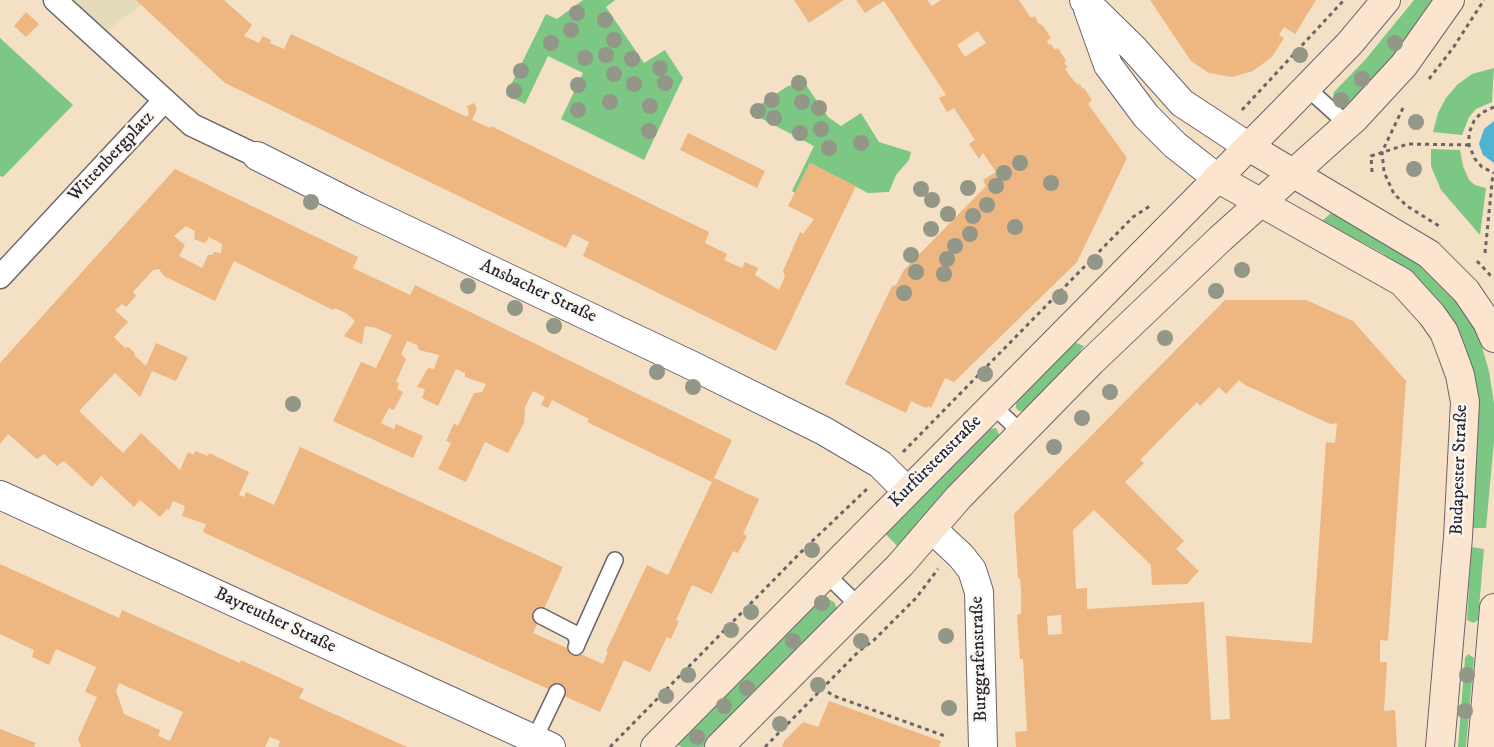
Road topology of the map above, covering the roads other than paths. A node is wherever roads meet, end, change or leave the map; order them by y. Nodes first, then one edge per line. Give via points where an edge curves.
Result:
1 (54, 0) edge
2 (1386, 0) edge
3 (1450, 0) edge
4 (1085, 3) edge
5 (1306, 87) junction
6 (164, 101) junction
7 (1348, 125) junction
8 (1249, 146) junction
9 (257, 156) joint
10 (1293, 175) junction
11 (1218, 178) junction
12 (1261, 203) junction
13 (0, 277) edge
14 (1494, 338) edge
15 (992, 405) junction
16 (1022, 433) junction
17 (907, 491) junction
18 (0, 495) edge
19 (932, 529) junction
20 (615, 560) dead end
21 (826, 574) junction
22 (859, 606) junction
23 (541, 616) dead end
24 (1493, 621) edge
25 (1450, 631) junction
26 (557, 692) dead end
27 (542, 743) edge
28 (655, 747) edge
29 (719, 747) edge
30 (982, 747) edge
31 (1440, 747) edge
32 (1482, 747) edge

1 - 6 street, Wittenbergplatz
2 - 5 main road via 1350,43
3 - 7 main road via 1404,65
4 - 8 street via 1134,49 1182,103
4 - 11 street via 1108,66 1146,116 1174,145
5 - 7 lane
5 - 8 main road
6 - 9 street, Ansbacher Straße via 192,125
6 - 13 street, Wittenbergplatz
7 - 10 main road
8 - 10 main road
8 - 11 main road
9 - 17 street, Ansbacher Straße via 824,431 880,464
10 - 12 main road
10 - 14 main road via 1429,254 1466,291
11 - 12 main road, Budapester Straße
11 - 15 main road, Kurfürstenstraße
12 - 16 main road via 1134,320
12 - 25 main road, Budapester Straße via 1402,282 1428,309 1444,332 1460,375 1465,402
15 - 16 lane
15 - 17 main road, Kurfürstenstraße
16 - 19 main road
17 - 21 main road, Kurfürstenstraße
18 - 27 street, Bayreuther Straße
19 - 22 main road
19 - 30 street, Burggrafenstraße via 972,570 979,592
20 - 23 lane via 576,646 574,633
21 - 22 lane
21 - 28 main road, Kurfürstenstraße
22 - 29 main road
24 - 25 main road
24 - 32 main road
25 - 31 main road, Budapester Straße
26 - 27 lane

